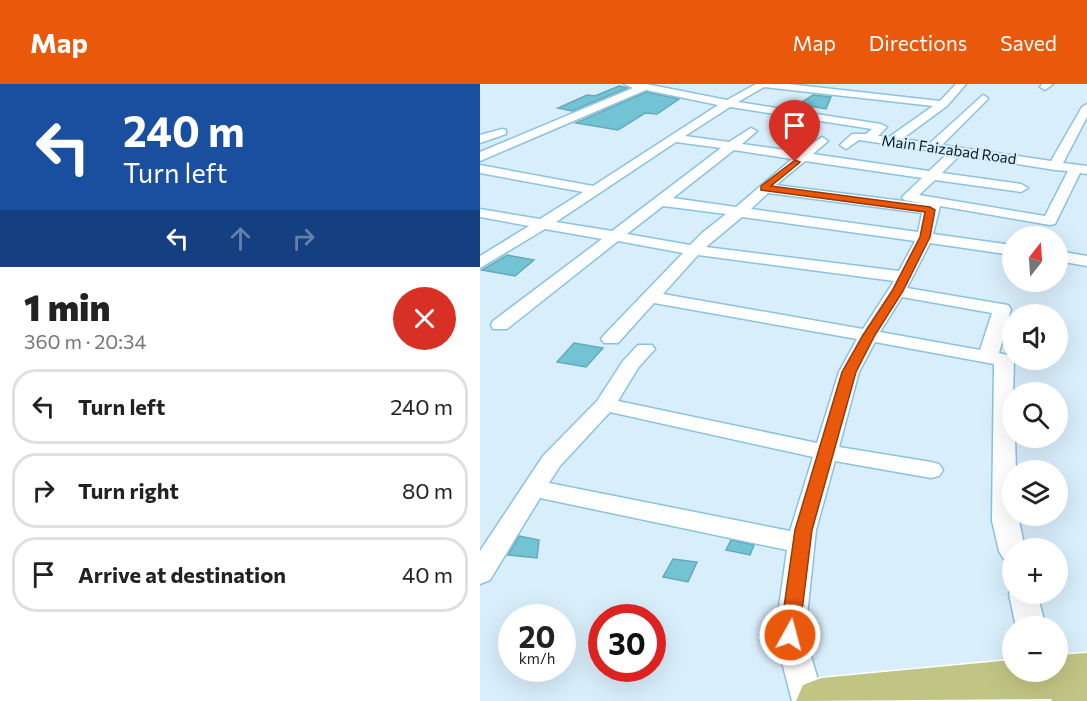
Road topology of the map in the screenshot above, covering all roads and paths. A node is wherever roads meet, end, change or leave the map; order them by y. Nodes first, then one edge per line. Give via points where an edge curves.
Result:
1 (629, 84) edge
2 (762, 84) edge
3 (961, 84) edge
4 (646, 87) junction
5 (874, 96) junction
6 (983, 98) dead end
7 (728, 104) junction
8 (943, 104) junction
9 (1087, 107) edge
10 (840, 121) junction
11 (751, 131) dead end
12 (502, 132) dead end
13 (674, 138) junction
14 (868, 138) junction
15 (480, 139) edge
16 (822, 141) dead end
17 (890, 141) junction
18 (734, 145) junction
19 (846, 145) dead end
20 (932, 148) junction
21 (956, 152) junction
22 (806, 155) junction
23 (480, 157) edge
24 (1055, 166) junction
25 (480, 169) edge
26 (1081, 169) edge
27 (933, 174) junction
28 (764, 188) junction
29 (1021, 188) dead end
30 (595, 190) junction
31 (661, 201) junction
32 (933, 206) junction
33 (740, 212) junction
34 (480, 213) edge
35 (541, 224) junction
36 (615, 237) junction
37 (925, 237) junction
38 (1002, 249) edge
39 (694, 250) junction
40 (1068, 258) edge
41 (1087, 261) edge
42 (480, 263) edge
43 (901, 284) junction
44 (651, 297) junction
45 (500, 325) dead end
46 (869, 335) junction
47 (611, 339) dead end
48 (645, 349) dead end
49 (988, 357) junction
50 (605, 405) junction
51 (824, 452) junction
52 (931, 470) dead end
53 (533, 488) junction
54 (1009, 538) edge
55 (801, 543) junction
56 (480, 573) edge
57 (1050, 682) edge
58 (1063, 682) edge
59 (1087, 700) edge
60 (808, 701) edge
61 (821, 701) edge

1 - 4 street, Main Faizabad Road
2 - 5 street
2 - 7 street
3 - 8 street
4 - 7 street, Main Faizabad Road
4 - 23 street
5 - 8 street
5 - 10 street
6 - 20 street
7 - 10 street, Main Faizabad Road
7 - 13 street
8 - 17 street
9 - 24 street
10 - 14 street, Main Faizabad Road via 881,127
11 - 18 street
12 - 15 street
13 - 18 street
13 - 30 street
14 - 17 street, Main Faizabad Road
14 - 19 street via 856,136
16 - 22 street
17 - 20 street, Main Faizabad Road
18 - 22 street
18 - 31 street
20 - 21 street, Main Faizabad Road
21 - 24 street, Main Faizabad Road
21 - 27 street
22 - 27 street
22 - 28 street
24 - 26 street, Main Faizabad Road
25 - 30 street
26 - 32 street via 1050,221
27 - 29 street
27 - 32 street via 909,197
28 - 32 street
28 - 33 street
30 - 35 street
31 - 33 street
31 - 36 street
32 - 37 street
33 - 37 street
33 - 39 street
34 - 35 street
35 - 36 street
35 - 42 street
36 - 39 street
36 - 45 street
37 - 38 street
37 - 43 street
39 - 43 street
39 - 44 street
40 - 41 street
43 - 46 street
43 - 49 street via 1002,309
44 - 46 street
44 - 47 street
46 - 49 street
46 - 51 street via 849,372
48 - 50 street
49 - 54 street via 1004,360 1005,521
50 - 51 street
50 - 53 street via 551,461
51 - 52 street
51 - 55 street
53 - 55 street
53 - 56 street
55 - 60 street via 790,635
57 - 61 main road
58 - 59 main road

